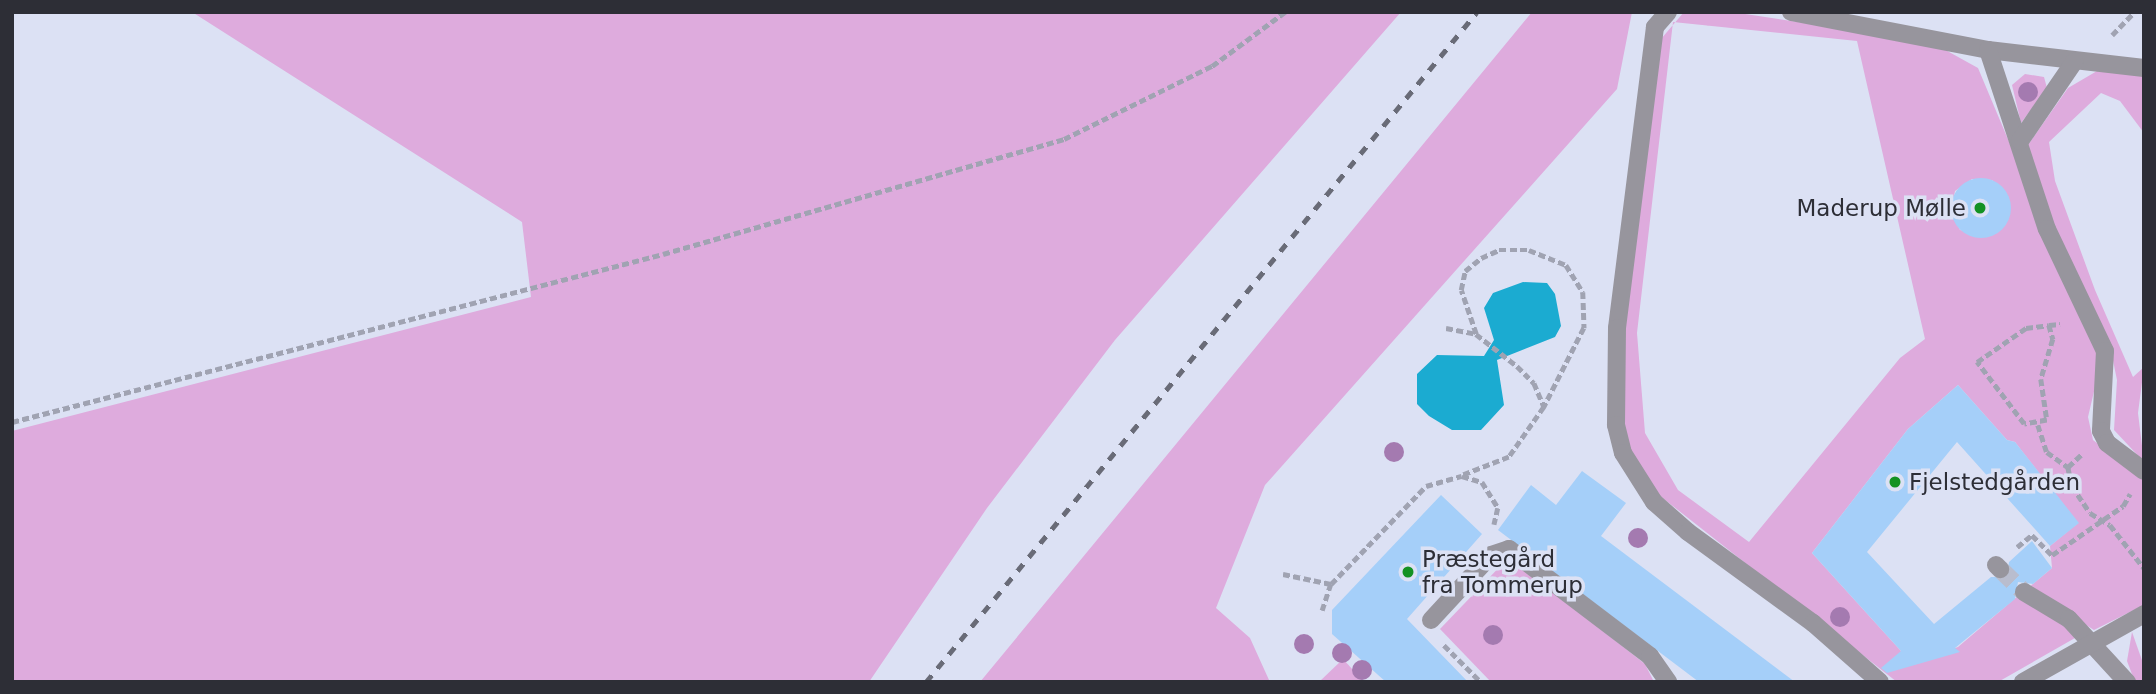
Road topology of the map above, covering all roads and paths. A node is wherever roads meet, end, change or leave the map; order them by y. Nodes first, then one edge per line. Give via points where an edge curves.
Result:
1 (1286, 12) edge
2 (1668, 12) edge
3 (1791, 12) edge
4 (1988, 50) junction
5 (2074, 62) junction
6 (2144, 68) edge
7 (2020, 141) junction
8 (2049, 325) junction
9 (1446, 328) dead end
10 (2073, 332) dead end
11 (1476, 334) junction
12 (1544, 407) junction
13 (12, 422) edge
14 (2068, 467) dead end
15 (2144, 471) edge
16 (1462, 476) junction
17 (2132, 490) dead end
18 (2101, 521) junction
19 (1499, 551) junction
20 (1998, 567) dead end
21 (2144, 568) edge
22 (1283, 574) dead end
23 (1331, 584) junction
24 (2024, 592) tunnel mouth
25 (1322, 611) dead end
26 (2144, 614) edge
27 (1431, 620) joint
28 (2098, 645) junction
29 (1481, 682) edge
30 (1668, 682) edge
31 (1880, 682) edge
32 (2023, 682) edge
33 (2127, 682) edge

1 - 13 path via 1212,66 1064,139 663,254
2 - 31 street via 1655,27 1616,327 1616,425 1623,453 1654,502 1813,623
3 - 4 street
4 - 5 street
4 - 7 street
5 - 6 street
5 - 7 street
7 - 15 street via 2047,229 2105,351 2101,431 2107,443
8 - 8 path via 2026,328 1977,362 2024,424 2047,420 2041,379 2053,339
8 - 10 path via 2063,324
9 - 11 path
11 - 12 path via 1534,383
11 - 12 path via 1461,290 1465,271 1481,258 1499,250 1529,250 1566,265 1583,292 1584,328
12 - 16 path via 1509,457
14 - 18 path via 2071,486
16 - 19 path via 1492,493
16 - 23 path via 1415,494
17 - 18 path via 2123,506
18 - 20 path via 2052,555 2032,534
18 - 21 path
19 - 27 street
19 - 30 street via 1517,553 1609,624 1650,656
22 - 23 path
23 - 25 path
24 - 28 street
26 - 28 street
27 - 29 path via 1434,635
28 - 32 street
28 - 33 street

